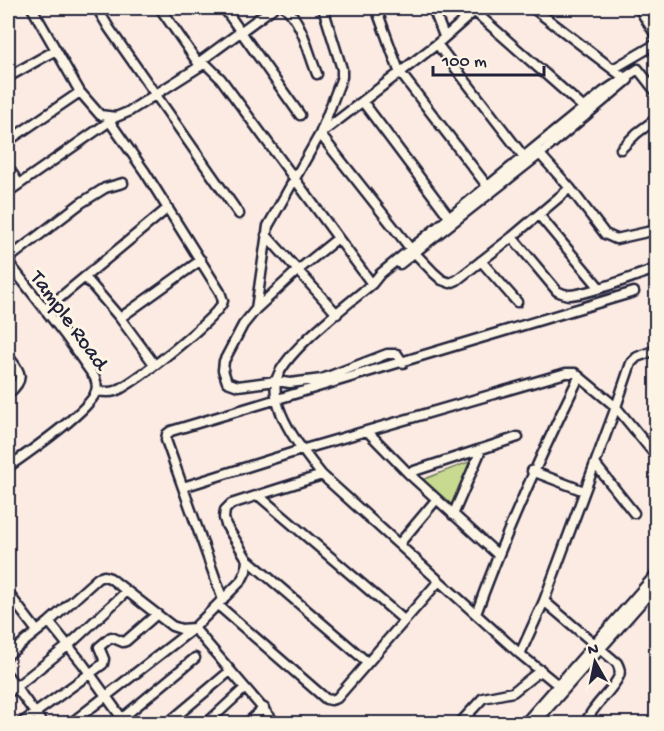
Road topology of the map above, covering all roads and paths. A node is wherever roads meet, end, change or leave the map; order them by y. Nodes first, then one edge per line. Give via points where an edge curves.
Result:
1 (32, 8) edge
2 (97, 8) edge
3 (160, 8) edge
4 (224, 8) edge
5 (273, 8) edge
6 (286, 8) edge
7 (323, 8) edge
8 (376, 8) edge
9 (433, 8) edge
10 (533, 8) edge
11 (639, 8) edge
12 (476, 9) edge
13 (241, 32) junction
14 (444, 36) junction
15 (657, 36) edge
16 (436, 44) junction
17 (657, 44) edge
18 (56, 50) junction
19 (200, 64) junction
20 (613, 69) junction
21 (399, 71) junction
22 (316, 74) dead end
23 (628, 76) junction
24 (8, 78) edge
25 (80, 92) junction
26 (657, 92) edge
27 (157, 95) junction
28 (363, 102) junction
29 (584, 108) junction
30 (300, 115) dead end
31 (657, 118) edge
32 (113, 120) junction
33 (320, 134) junction
34 (8, 141) edge
35 (621, 149) dead end
36 (537, 151) junction
37 (524, 157) junction
38 (8, 167) edge
39 (295, 181) junction
40 (123, 183) dead end
41 (19, 184) junction
42 (488, 187) junction
43 (570, 188) junction
44 (8, 192) edge
45 (168, 208) junction
46 (239, 214) dead end
47 (539, 215) junction
48 (450, 218) junction
49 (657, 230) edge
50 (266, 235) junction
51 (512, 237) junction
52 (338, 238) junction
53 (413, 250) junction
54 (8, 260) edge
55 (201, 260) junction
56 (481, 261) junction
57 (657, 268) edge
58 (297, 271) junction
59 (85, 277) junction
60 (372, 284) junction
61 (599, 287) junction
62 (634, 292) dead end
63 (517, 302) dead end
64 (45, 309) junction
65 (256, 309) junction
66 (337, 314) junction
67 (120, 318) junction
68 (657, 350) edge
69 (8, 356) edge
70 (403, 363) junction
71 (154, 364) junction
72 (579, 377) junction
73 (276, 381) junction
74 (96, 391) junction
75 (8, 394) edge
76 (277, 401) junction
77 (616, 407) junction
78 (368, 432) junction
79 (518, 437) dead end
80 (302, 450) junction
81 (482, 450) junction
82 (657, 456) edge
83 (595, 464) junction
84 (8, 468) edge
85 (532, 471) junction
86 (408, 473) junction
87 (322, 475) junction
88 (183, 487) junction
89 (584, 491) junction
90 (258, 495) junction
91 (436, 500) junction
92 (634, 513) dead end
93 (453, 515) junction
94 (399, 544) junction
95 (498, 554) junction
96 (247, 559) junction
97 (657, 574) edge
98 (439, 581) junction
99 (657, 586) edge
100 (128, 591) junction
101 (8, 593) edge
102 (653, 597) edge
103 (544, 601) junction
104 (221, 603) junction
105 (156, 614) junction
106 (476, 614) junction
107 (404, 620) junction
108 (49, 622) junction
109 (194, 628) junction
110 (38, 631) junction
111 (69, 645) junction
112 (598, 646) junction
113 (520, 654) junction
114 (8, 655) edge
115 (195, 658) dead end
116 (367, 662) junction
117 (541, 670) junction
118 (230, 671) junction
119 (90, 673) junction
120 (8, 676) edge
121 (16, 687) junction
122 (561, 687) junction
123 (245, 688) junction
124 (8, 693) edge
125 (107, 695) junction
126 (264, 708) junction
127 (36, 713) junction
128 (121, 722) edge
129 (20, 723) edge
130 (44, 723) edge
131 (69, 723) edge
132 (167, 723) edge
133 (206, 723) edge
134 (246, 723) edge
135 (276, 723) edge
136 (459, 723) edge
137 (524, 723) edge
138 (534, 723) edge
139 (585, 723) edge

1 - 18 street
2 - 27 street
3 - 19 street
4 - 13 street
5 - 13 street
6 - 22 street via 304,38
7 - 33 street via 342,77
8 - 21 street
9 - 14 street
10 - 20 street
11 - 15 street
12 - 14 street
12 - 29 street
13 - 19 street
13 - 30 street
14 - 16 street
16 - 21 street
16 - 37 street
17 - 20 street
18 - 24 street
18 - 25 street
19 - 27 street
19 - 39 street via 208,66 221,79
20 - 23 street
21 - 28 street
21 - 42 street
23 - 26 street via 639,70
23 - 29 street
23 - 36 street
25 - 32 street via 100,115
25 - 34 street
27 - 32 street
27 - 46 street
28 - 33 street
28 - 48 street
29 - 36 street
31 - 35 street
32 - 41 street
32 - 45 street
33 - 39 street
33 - 53 street
36 - 37 street
36 - 43 street
36 - 53 street
37 - 42 street
38 - 41 street
39 - 50 street via 275,211
39 - 52 street
40 - 54 street via 105,188 81,203
41 - 44 street
42 - 48 street
43 - 47 street
43 - 49 street via 610,237 626,238
45 - 55 street
45 - 59 street
47 - 51 street
47 - 61 street
48 - 53 street
50 - 58 street
50 - 65 street
51 - 56 street
51 - 61 street via 557,291 571,295
52 - 58 street
52 - 60 street
53 - 56 street via 442,280 450,283
53 - 60 street
54 - 64 street, Tample Road
55 - 67 street
55 - 71 street via 220,292 222,306
56 - 63 street
57 - 61 street
58 - 65 street
58 - 66 street
59 - 64 street
59 - 67 street
60 - 66 street
62 - 70 street
64 - 74 street, Tample Road via 95,378
65 - 73 street via 228,351 224,376 227,382 238,386
66 - 73 street via 287,359
67 - 71 street
68 - 77 street via 643,353 631,363
69 - 75 street via 20,375 16,387
70 - 73 street via 397,354 387,354 322,379
70 - 76 street
71 - 74 street via 122,388
72 - 77 street
72 - 78 street via 566,373
72 - 85 street
73 - 76 street
74 - 84 street, Tample Road via 89,403
76 - 80 street
76 - 88 street via 167,434
77 - 82 street
77 - 83 street
78 - 80 street
78 - 86 street
79 - 81 street
80 - 87 street
80 - 88 street
81 - 86 street
81 - 93 street
83 - 89 street
83 - 92 street
85 - 89 street
85 - 95 street
86 - 91 street
87 - 90 street
87 - 94 street
88 - 104 street
89 - 103 street
90 - 96 street via 225,510 226,525
90 - 107 street
91 - 93 street
91 - 94 street
93 - 95 street
94 - 98 street
95 - 106 street
96 - 104 street via 242,581
96 - 116 street
97 - 112 street
98 - 106 street
98 - 107 street
99 - 102 street
100 - 105 street
100 - 108 street via 110,578 98,578
100 - 111 street
101 - 110 street
102 - 112 street
103 - 112 street
103 - 113 street
104 - 109 street
104 - 116 street via 326,699 337,698
105 - 109 street via 172,626
105 - 119 street via 126,641 111,637 101,644 105,662
106 - 113 street
107 - 116 street
108 - 110 street
108 - 111 street
109 - 118 street
109 - 125 street
110 - 114 street
111 - 119 street
111 - 121 street
112 - 122 street
112 - 139 street via 617,663 619,676
113 - 117 street
115 - 128 street
117 - 122 street
117 - 136 street via 513,692 483,698
118 - 123 street
118 - 132 street
119 - 125 street
119 - 127 street
120 - 121 street
121 - 124 street
121 - 127 street
122 - 137 street
122 - 138 street
123 - 126 street
123 - 133 street
125 - 128 street
125 - 131 street
126 - 134 street
126 - 135 street
127 - 129 street
127 - 130 street

